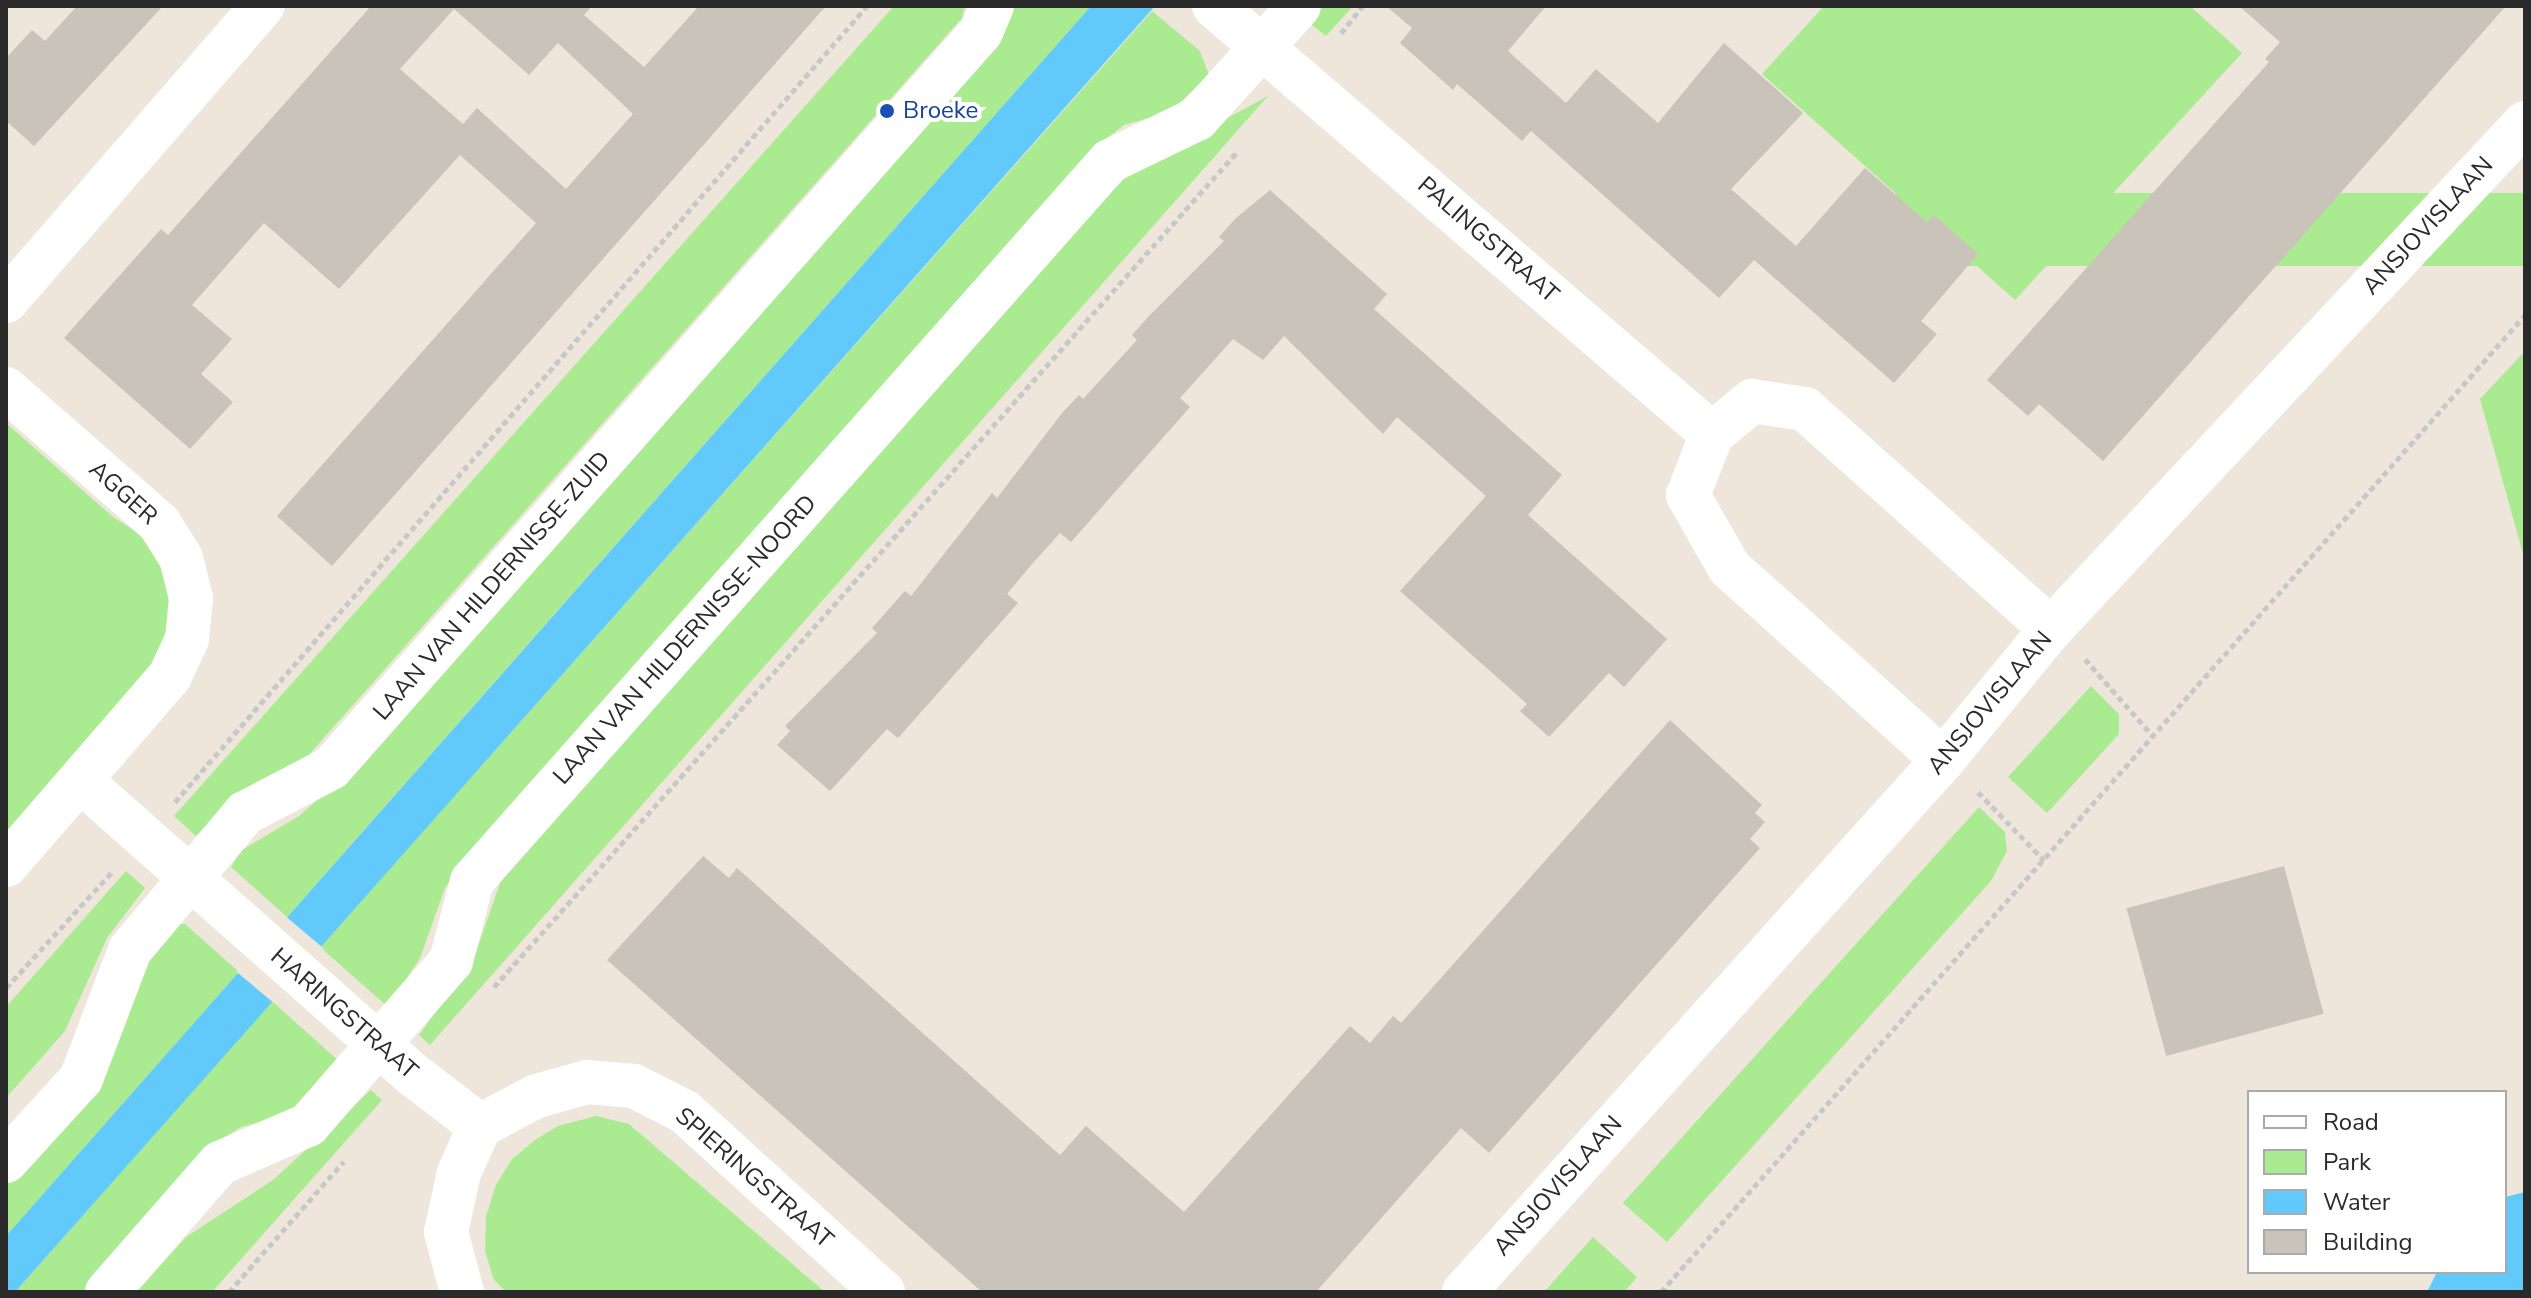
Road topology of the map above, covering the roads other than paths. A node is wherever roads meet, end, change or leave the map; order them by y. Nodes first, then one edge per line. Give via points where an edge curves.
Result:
1 (262, 6) edge
2 (992, 6) edge
3 (1214, 6) edge
4 (1299, 6) edge
5 (1262, 48) junction
6 (2525, 123) edge
7 (6, 301) edge
8 (6, 389) edge
9 (1712, 434) junction
10 (2051, 629) junction
11 (1943, 760) junction
12 (81, 781) junction
13 (6, 865) edge
14 (191, 878) junction
15 (381, 1046) junction
16 (480, 1126) junction
17 (6, 1161) edge
18 (107, 1292) edge
19 (462, 1292) edge
20 (883, 1292) edge
21 (1464, 1292) edge

1 - 7 street
2 - 14 street, LAAN VAN HILDERNISSE-ZUID via 971,44 331,768 245,813
3 - 5 street
4 - 5 street, LAAN VAN HILDERNISSE-NOORD
5 - 9 street, PALINGSTRAAT
5 - 15 street, LAAN VAN HILDERNISSE-NOORD via 1197,119 1110,161 493,857 472,881 451,961
6 - 10 street, ANSJOVISLAAN
8 - 12 street, AGGER via 159,523 181,558 191,598 187,639 170,676
9 - 10 street via 1752,401 1805,409
9 - 11 street via 1688,495 1729,567
10 - 11 street, ANSJOVISLAAN
11 - 21 street, ANSJOVISLAAN
12 - 13 street, AGGER
12 - 14 street, HARINGSTRAAT
14 - 15 street, HARINGSTRAAT
14 - 17 street, LAAN VAN HILDERNISSE-ZUID via 130,950 81,1079
15 - 16 street, HARINGSTRAAT
15 - 18 street, LAAN VAN HILDERNISSE-NOORD via 308,1125 220,1163
16 - 19 street via 459,1173 446,1232
16 - 20 street, SPIERINGSTRAAT via 537,1096 587,1082 634,1086 685,1112

